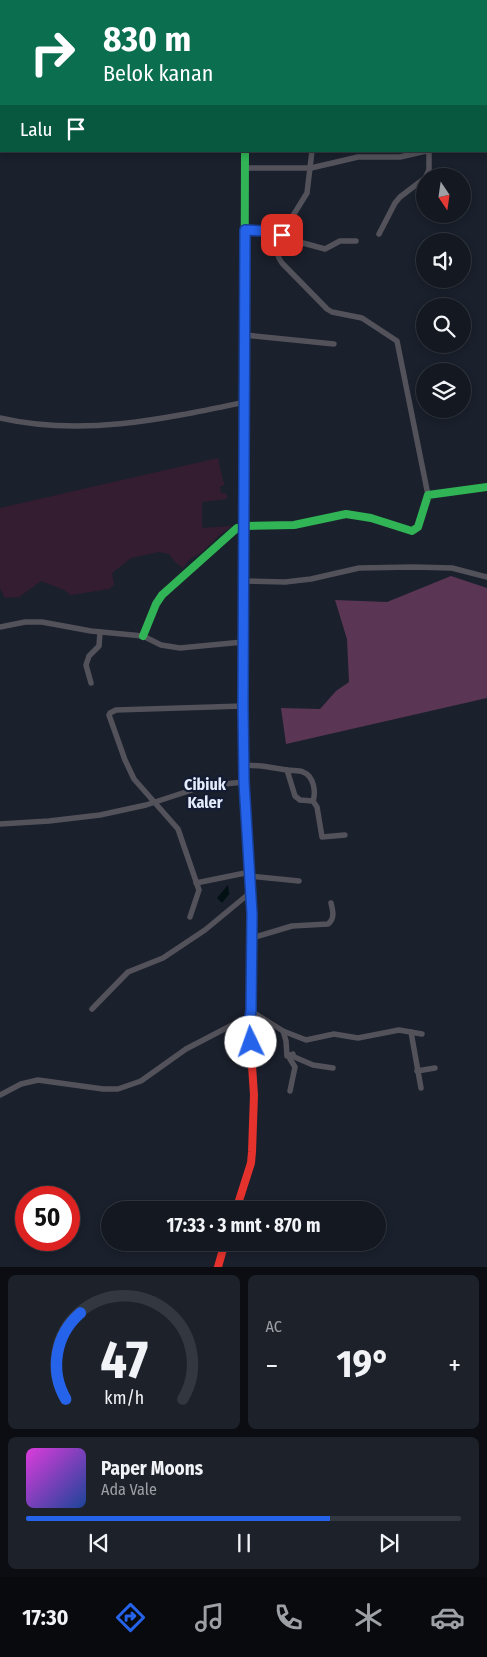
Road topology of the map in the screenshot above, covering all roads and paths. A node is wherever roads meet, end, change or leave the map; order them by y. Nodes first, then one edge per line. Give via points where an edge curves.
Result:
1 (245, 152) edge
2 (312, 152) edge
3 (422, 152) edge
4 (427, 152) edge
5 (245, 168) junction
6 (311, 168) junction
7 (429, 168) edge
8 (416, 185) edge
9 (245, 230) junction
10 (379, 234) dead end
11 (282, 235) junction
12 (356, 241) dead end
13 (245, 335) junction
14 (334, 344) dead end
15 (245, 402) junction
16 (0, 418) edge
17 (487, 487) edge
18 (428, 495) junction
19 (244, 526) junction
20 (487, 577) edge
21 (244, 581) junction
22 (0, 627) edge
23 (100, 632) junction
24 (143, 636) junction
25 (243, 642) junction
26 (91, 683) dead end
27 (243, 706) junction
28 (244, 765) junction
29 (287, 770) junction
30 (244, 782) junction
31 (313, 801) junction
32 (154, 802) junction
33 (0, 824) edge
34 (346, 835) dead end
35 (250, 874) junction
36 (299, 881) dead end
37 (196, 883) junction
38 (251, 892) junction
39 (331, 903) dead end
40 (190, 917) dead end
41 (252, 938) junction
42 (92, 1009) dead end
43 (251, 1011) junction
44 (249, 1021) junction
45 (282, 1031) junction
46 (411, 1032) junction
47 (422, 1034) dead end
48 (292, 1056) junction
49 (333, 1068) dead end
50 (435, 1068) dead end
51 (417, 1071) junction
52 (421, 1088) dead end
53 (290, 1091) dead end
54 (0, 1095) edge
55 (239, 1201) edge
56 (223, 1251) edge
57 (218, 1267) edge

1 - 5 main road
2 - 6 street
3 - 6 street via 400,157 358,157
4 - 7 street
5 - 6 street
5 - 9 main road
6 - 11 street via 307,193
8 - 10 street via 395,203
9 - 11 street
9 - 13 main road
11 - 12 street via 324,248 343,241
11 - 18 street via 277,251 279,259 324,307 332,312 362,318 397,341
13 - 14 street
13 - 15 main road
15 - 16 street via 124,424 52,426
15 - 19 main road
17 - 18 main road
18 - 19 main road via 418,527 412,531 346,514 294,525
19 - 21 main road
19 - 24 main road via 232,531 162,596
20 - 21 street via 438,566 359,568 285,582
21 - 25 main road
22 - 23 street via 42,622
23 - 24 street
23 - 26 street via 99,646 89,656 86,665
24 - 25 street via 161,645 180,648
25 - 27 main road
27 - 28 main road
27 - 32 street via 110,712 109,718 128,768
28 - 29 street
28 - 30 main road
29 - 31 street via 295,796 300,800
29 - 31 street via 304,772 309,777 314,786
30 - 32 street via 204,786
30 - 35 main road
31 - 34 street via 322,837
32 - 33 street via 100,815
32 - 37 street via 177,826
35 - 36 street
35 - 37 street
35 - 38 main road
37 - 40 street via 199,890
38 - 41 main road
38 - 42 street via 205,930 163,958 128,972
39 - 41 street via 333,916 328,924 298,925
41 - 43 main road
43 - 44 main road
43 - 45 street
44 - 54 street via 234,1024 180,1053 149,1077 126,1086 110,1090 38,1080 21,1084
44 - 55 main road via 254,1095 252,1152
45 - 46 street via 306,1040 334,1034 354,1039 396,1030
45 - 48 street via 287,1056
46 - 47 street
46 - 51 street
48 - 49 street via 313,1065
48 - 53 street via 291,1062 295,1067
50 - 51 street
51 - 52 street
56 - 57 main road

